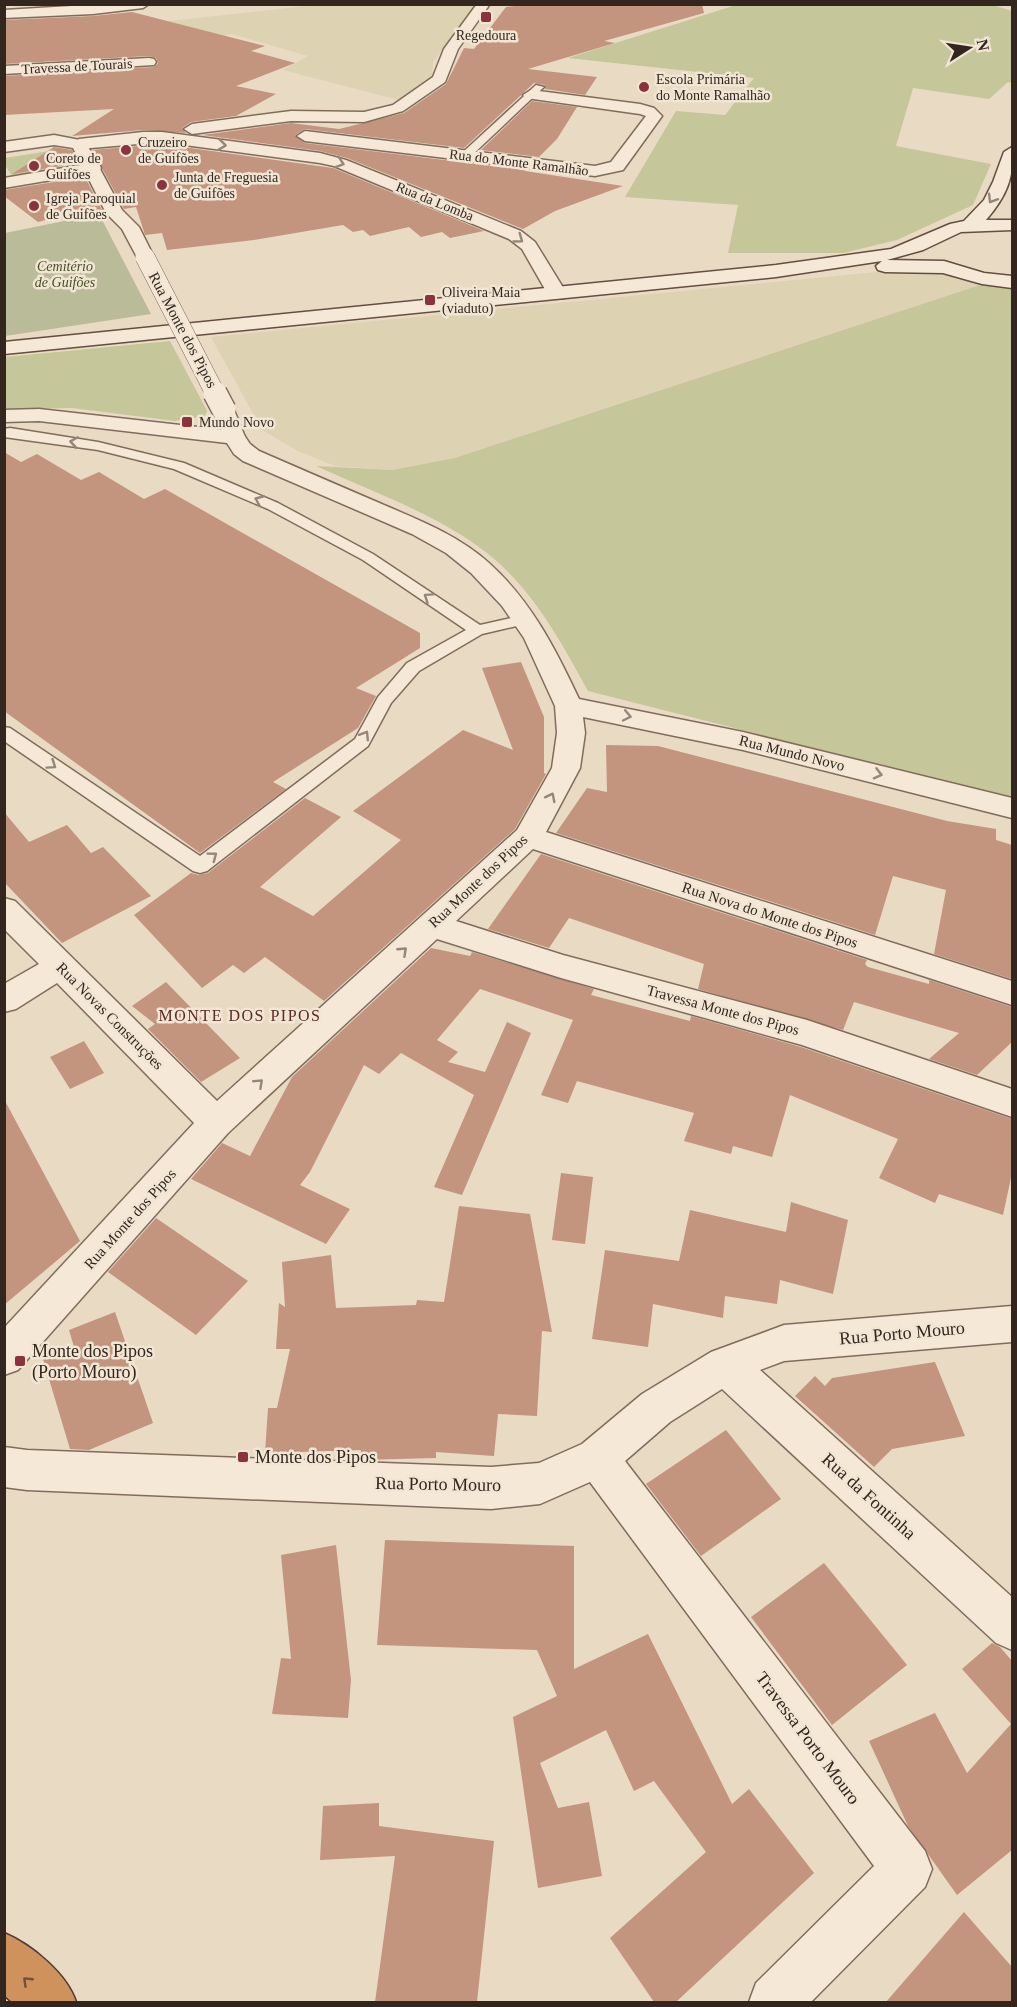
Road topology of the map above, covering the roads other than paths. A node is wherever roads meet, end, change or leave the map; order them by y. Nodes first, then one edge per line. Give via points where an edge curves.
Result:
1 (143, 4) edge
2 (484, 4) edge
3 (63, 8) edge
4 (4, 14) edge
5 (149, 62) dead end
6 (4, 70) edge
7 (535, 91) joint
8 (12, 126) dead end
9 (305, 136) junction
10 (143, 137) junction
11 (162, 137) junction
12 (25, 144) junction
13 (79, 144) junction
14 (4, 147) edge
15 (283, 153) junction
16 (466, 155) junction
17 (1011, 167) edge
18 (93, 168) junction
19 (4, 183) edge
20 (970, 225) junction
21 (1012, 225) edge
22 (937, 238) junction
23 (776, 272) junction
24 (962, 272) junction
25 (1012, 282) edge
26 (557, 294) junction
27 (4, 348) edge
28 (4, 416) edge
29 (4, 433) edge
30 (234, 437) junction
31 (524, 620) junction
32 (477, 630) junction
33 (569, 706) junction
34 (4, 732) edge
35 (1012, 808) edge
36 (528, 837) junction
37 (4, 909) edge
38 (431, 925) junction
39 (60, 966) junction
40 (1012, 993) edge
41 (4, 1000) edge
42 (1012, 1103) edge
43 (216, 1123) junction
44 (1012, 1324) edge
45 (4, 1357) edge
46 (725, 1365) junction
47 (597, 1458) junction
48 (4, 1467) edge
49 (1012, 1628) edge
50 (4, 1959) edge
51 (50, 2002) edge
52 (775, 2002) edge

1 - 3 street
2 - 10 street via 451,49 440,79 390,111 364,117 291,116
3 - 4 street
5 - 6 street, Travessa de Tourais
7 - 16 lane
7 - 16 street, Rua do Monte Ramalhão via 640,109 654,116 617,166 609,169 579,170
8 - 12 street
9 - 11 street via 315,126 275,122
9 - 15 street
9 - 16 street, Rua do Monte Ramalhão
10 - 11 street
10 - 13 street
11 -> 15 street, Rua da Lomba
12 - 13 street via 54,140
12 - 14 street
13 - 18 street, Rua Monte dos Pipos
15 -> 26 street, Rua da Lomba via 340,163 503,229 529,246
17 -> 20 street via 983,215
18 - 19 street
18 - 30 street, Rua Monte dos Pipos, bridge via 115,213 130,227 225,410
20 - 21 street
20 - 22 street
22 - 23 street via 894,254
22 - 24 street via 937,255
23 - 24 street via 909,265
23 - 26 street
24 - 25 street
26 - 27 street
28 - 30 street via 39,415
32 -> 29 lane via 368,556 273,506 179,466 98,446
30 - 31 street, Rua Monte dos Pipos via 251,456 420,529 454,548 480,568
31 - 32 lane
31 - 33 street, Rua Monte dos Pipos via 537,638
34 -> 32 lane via 200,866 362,742 384,701 413,667
33 -> 35 street, Rua Mundo Novo via 744,741
36 -> 33 street, Rua Monte dos Pipos via 566,768 571,733
36 - 38 street, Rua Monte dos Pipos
36 - 40 street, Rua Nova do Monte dos Pipos
37 - 39 street, Rua Novas Construções
38 - 42 street, Travessa Monte dos Pipos via 561,966 807,1034
43 -> 38 street, Rua Monte dos Pipos
39 - 41 street
39 - 43 street, Rua Novas Construções
43 - 45 street, Rua Monte dos Pipos
44 - 46 street, Rua Porto Mouro via 784,1343
46 - 47 street, Rua Porto Mouro via 656,1408
46 - 49 street, Rua da Fontinha
47 - 48 street, Rua Porto Mouro via 540,1483 491,1488
47 - 52 street, Travessa Porto Mouro via 907,1869
51 -> 50 highway

